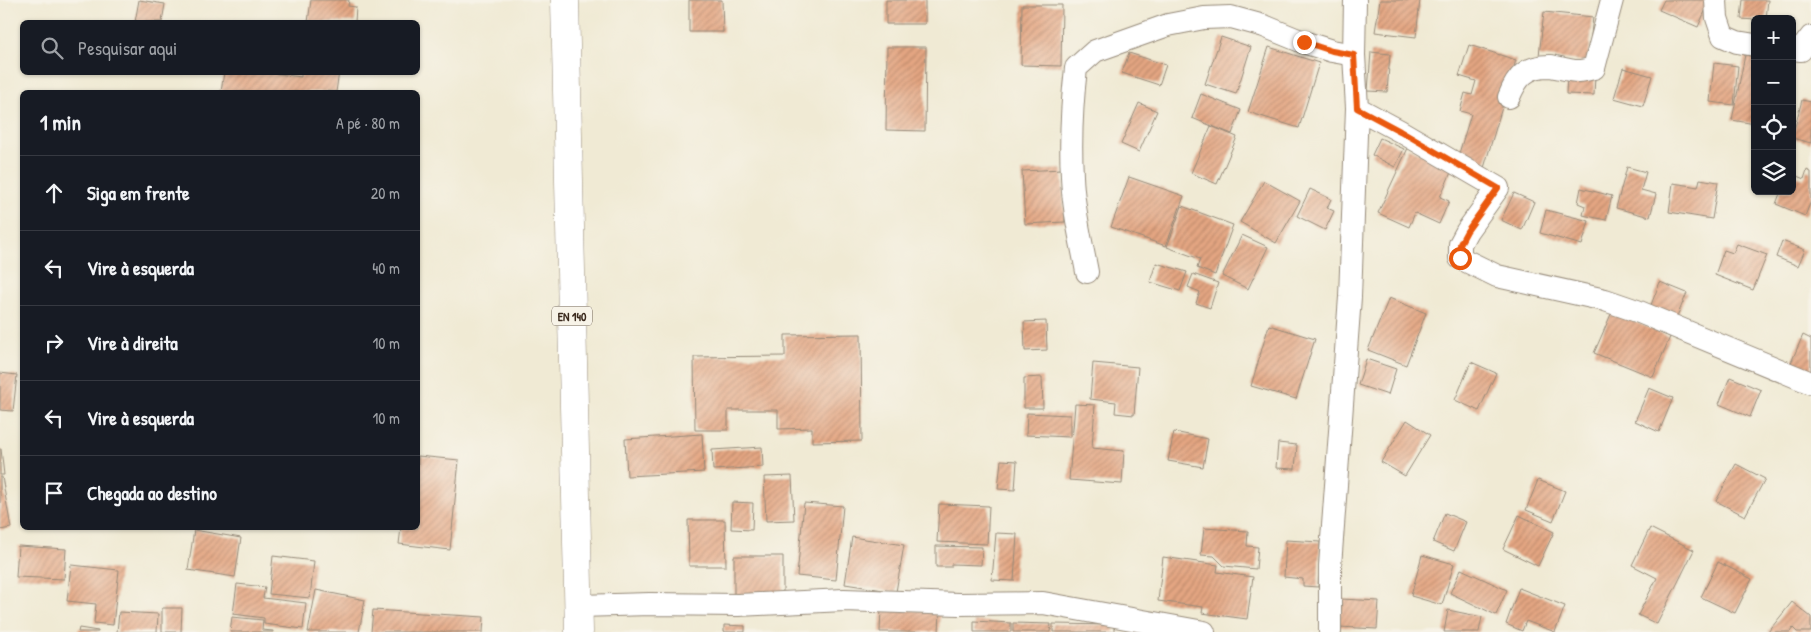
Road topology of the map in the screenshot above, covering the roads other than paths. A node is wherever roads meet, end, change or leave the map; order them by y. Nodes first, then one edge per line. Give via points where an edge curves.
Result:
1 (565, 0) edge
2 (1355, 0) edge
3 (1612, 0) edge
4 (1716, 0) edge
5 (1811, 37) edge
6 (1751, 44) edge
7 (1796, 49) edge
8 (1354, 55) junction
9 (1509, 97) dead end
10 (1357, 108) junction
11 (1087, 272) dead end
12 (1811, 383) edge
13 (579, 619) edge
14 (1204, 632) edge
15 (1330, 632) edge

1 - 13 main road, EN 140
2 - 8 street
3 - 9 street via 1594,68 1578,71 1550,66 1524,72
4 - 6 street via 1723,36
5 - 7 street via 1801,50
8 - 10 street
8 - 11 street via 1322,48 1231,17 1168,25 1095,50 1076,68 1073,94 1072,177
10 - 12 street via 1498,188 1467,231 1460,244 1460,258 1497,276 1605,300 1637,311
10 - 15 street via 1350,297 1330,566
13 - 14 street via 738,605 844,600 1043,603

